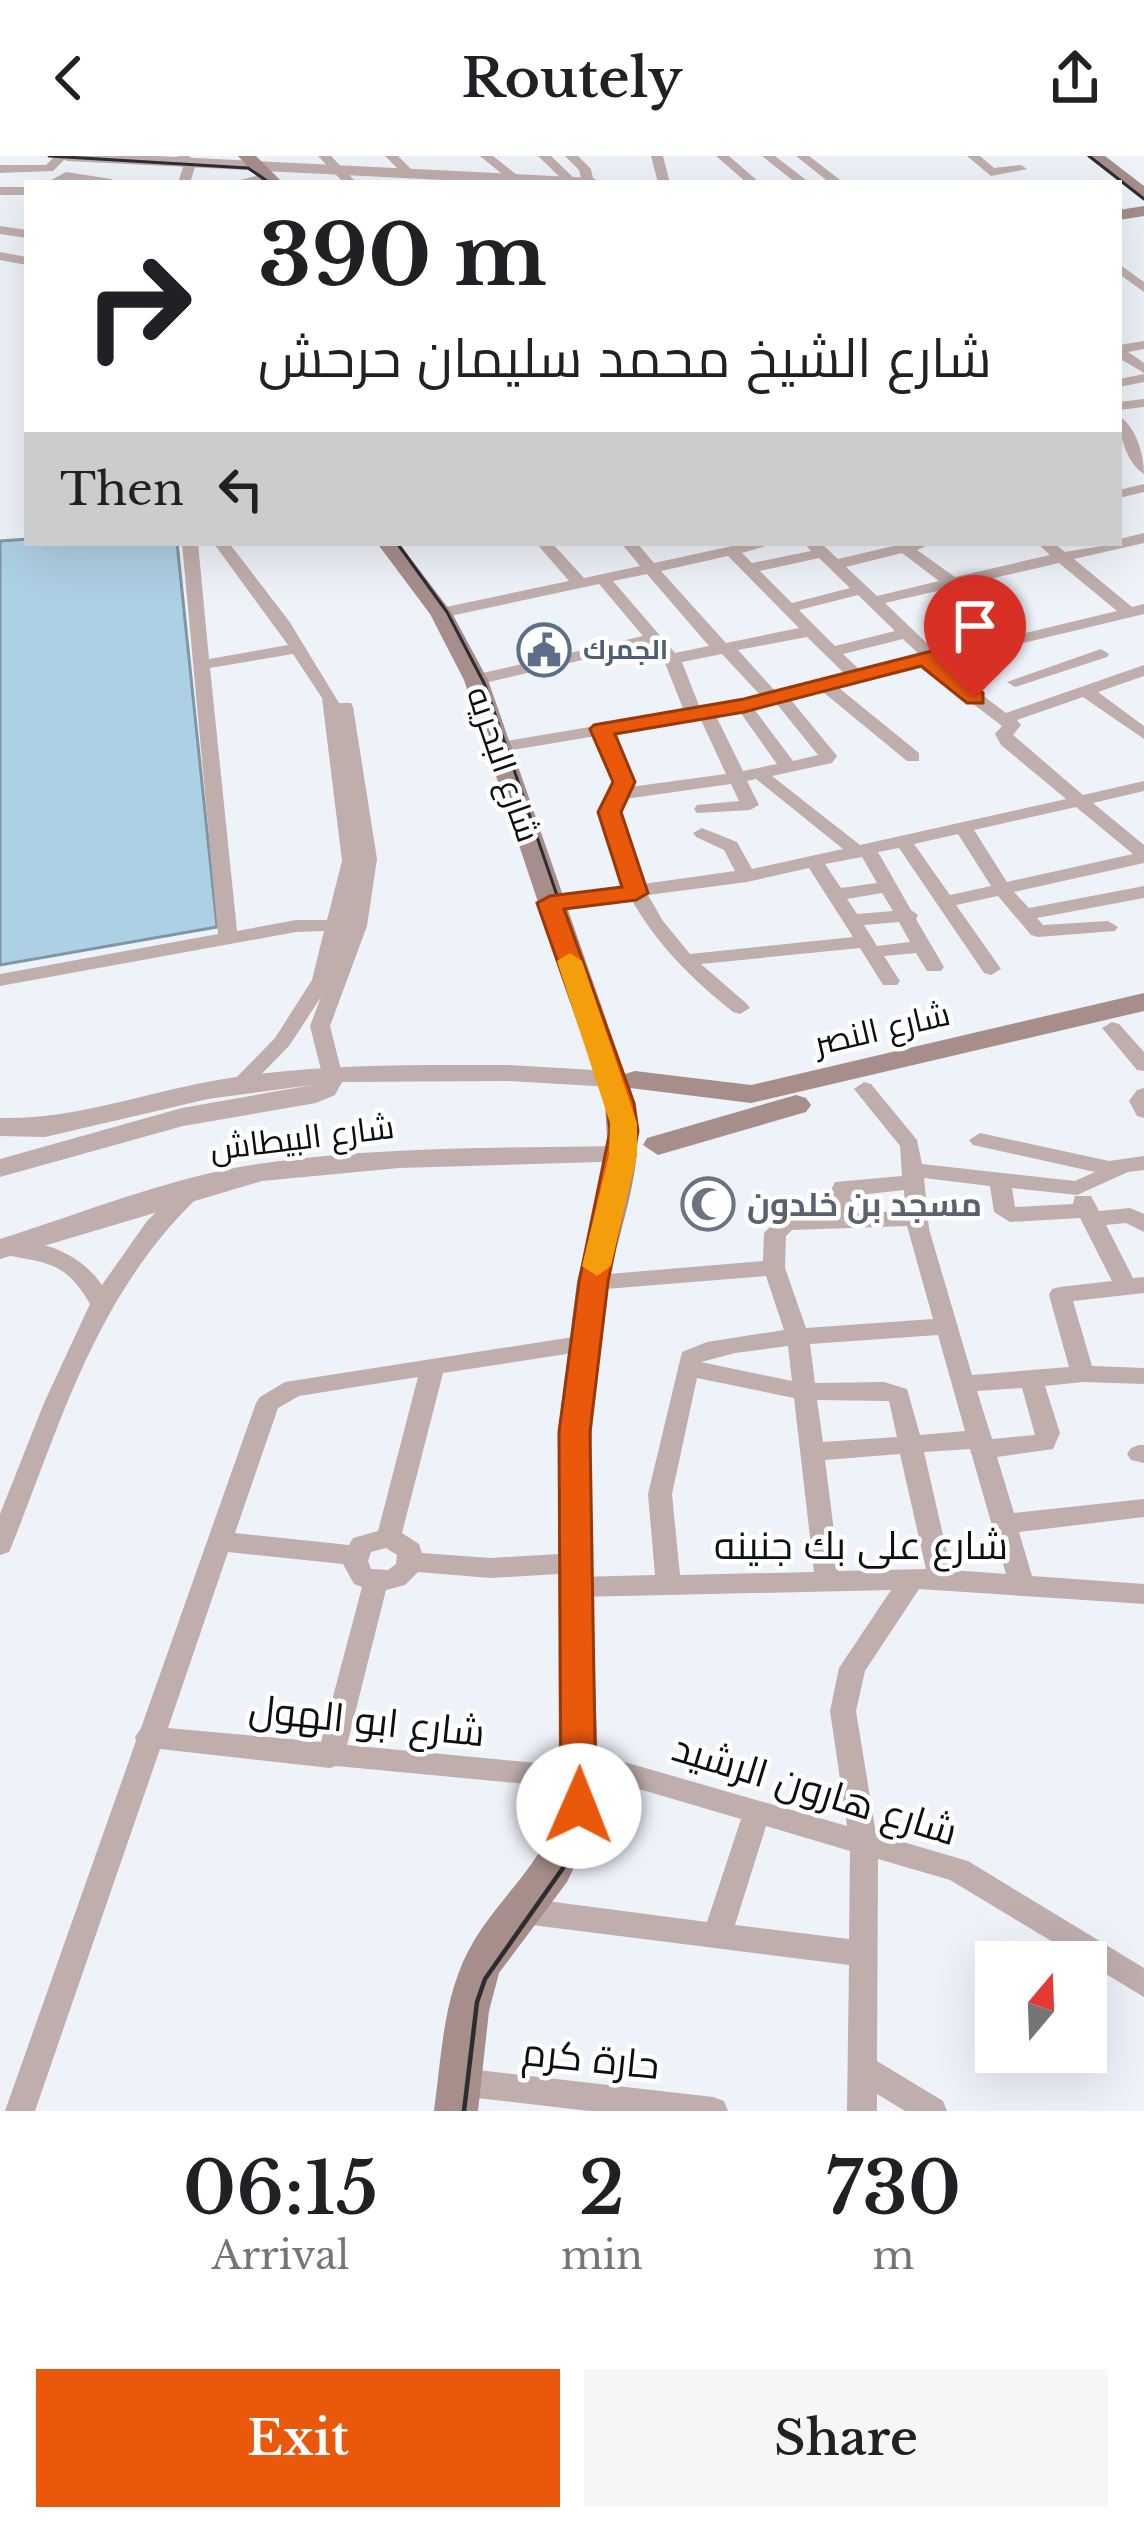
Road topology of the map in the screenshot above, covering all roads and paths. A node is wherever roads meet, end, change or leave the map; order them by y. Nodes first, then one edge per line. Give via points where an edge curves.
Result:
1 (64, 156) edge
2 (323, 156) edge
3 (392, 156) edge
4 (486, 156) edge
5 (544, 156) edge
6 (572, 156) edge
7 (722, 156) edge
8 (768, 156) edge
9 (832, 156) edge
10 (973, 156) edge
11 (1095, 156) edge
12 (805, 158) edge
13 (130, 159) junction
14 (187, 159) edge
15 (0, 169) edge
16 (1021, 169) edge
17 (262, 171) edge
18 (345, 177) edge
19 (419, 178) edge
20 (58, 180) edge
21 (92, 180) edge
22 (122, 180) edge
23 (466, 180) edge
24 (517, 180) edge
25 (574, 180) edge
26 (590, 180) edge
27 (750, 180) edge
28 (800, 180) edge
29 (834, 180) edge
30 (1144, 195) edge
31 (1122, 353) edge
32 (1144, 374) edge
33 (1122, 426) edge
34 (1139, 452) edge
35 (190, 546) edge
36 (223, 546) edge
37 (226, 546) edge
38 (394, 546) edge
39 (547, 546) edge
40 (632, 546) edge
41 (745, 546) edge
42 (913, 546) edge
43 (1049, 546) edge
44 (1110, 546) edge
45 (905, 548) junction
46 (715, 550) edge
47 (823, 554) edge
48 (1063, 557) junction
49 (653, 568) junction
50 (748, 568) junction
51 (603, 579) junction
52 (952, 583) junction
53 (581, 584) junction
54 (868, 596) junction
55 (789, 608) junction
56 (1136, 611) edge
57 (441, 614) junction
58 (1066, 628) junction
59 (811, 631) junction
60 (906, 633) junction
61 (653, 638) junction
62 (297, 648) junction
63 (725, 649) junction
64 (831, 652) junction
65 (1101, 654) junction
66 (932, 657) junction
67 (670, 659) junction
68 (202, 665) junction
69 (1136, 672) edge
70 (856, 677) junction
71 (476, 680) junction
72 (1015, 682) dead end
73 (826, 686) junction
74 (1083, 689) junction
75 (776, 698) junction
76 (744, 706) junction
77 (700, 714) junction
78 (1004, 719) junction
79 (602, 729) junction
80 (1144, 734) edge
81 (500, 747) junction
82 (913, 757) dead end
83 (789, 767) junction
84 (760, 773) junction
85 (737, 778) junction
86 (351, 780) junction
87 (1144, 786) edge
88 (619, 794) junction
89 (1082, 802) junction
90 (703, 809) dead end
91 (964, 830) junction
92 (702, 832) dead end
93 (904, 842) junction
94 (1141, 850) edge
95 (862, 852) junction
96 (815, 863) junction
97 (747, 876) junction
98 (890, 886) junction
99 (1002, 889) junction
100 (1144, 892) edge
101 (636, 893) junction
102 (835, 895) junction
103 (944, 902) junction
104 (550, 903) junction
105 (1024, 915) junction
106 (851, 920) junction
107 (911, 921) junction
108 (958, 921) junction
109 (348, 925) junction
110 (1108, 927) dead end
111 (228, 939) junction
112 (924, 946) junction
113 (869, 947) junction
114 (687, 960) junction
115 (934, 967) dead end
116 (991, 969) dead end
117 (0, 980) edge
118 (890, 981) dead end
119 (1144, 1002) edge
120 (740, 1008) dead end
121 (1144, 1021) edge
122 (1112, 1028) junction
123 (1144, 1065) edge
124 (332, 1074) junction
125 (612, 1080) junction
126 (240, 1084) junction
127 (865, 1089) junction
128 (709, 1090) junction
129 (723, 1125) junction
130 (0, 1127) edge
131 (980, 1141) dead end
132 (640, 1150) junction
133 (1144, 1162) edge
134 (0, 1168) edge
135 (1119, 1170) junction
136 (915, 1176) junction
137 (1000, 1180) junction
138 (195, 1188) junction
139 (1077, 1188) junction
140 (1090, 1215) junction
141 (915, 1218) junction
142 (847, 1220) junction
143 (1144, 1225) edge
144 (3, 1249) edge
145 (774, 1268) junction
146 (593, 1282) junction
147 (1135, 1286) edge
148 (101, 1303) junction
149 (947, 1326) junction
150 (798, 1337) junction
151 (586, 1343) junction
152 (691, 1360) junction
153 (433, 1366) junction
154 (1083, 1374) junction
155 (1144, 1376) edge
156 (1031, 1378) junction
157 (964, 1384) junction
158 (805, 1392) junction
159 (981, 1444) junction
160 (912, 1448) junction
161 (813, 1452) junction
162 (1144, 1508) edge
163 (1005, 1524) junction
164 (389, 1537) junction
165 (218, 1541) junction
166 (0, 1545) edge
167 (355, 1555) junction
168 (411, 1562) junction
169 (576, 1575) junction
170 (912, 1579) junction
171 (941, 1579) junction
172 (827, 1580) junction
173 (376, 1582) junction
174 (1022, 1584) junction
175 (668, 1585) junction
176 (1144, 1594) edge
177 (148, 1737) junction
178 (330, 1757) junction
179 (579, 1769) junction
180 (757, 1813) junction
181 (864, 1844) junction
182 (524, 1911) junction
183 (717, 1936) junction
184 (863, 1954) junction
185 (1144, 1984) edge
186 (862, 2068) junction
187 (458, 2097) edge
188 (20, 2111) edge
189 (713, 2111) edge
190 (862, 2111) edge
191 (932, 2111) edge

1 - 13 street
1 - 15 street via 49,168
2 - 18 street
3 - 19 street
4 - 24 street
5 - 25 street
6 - 26 street
7 - 27 street
8 - 28 street
9 - 12 street
10 - 16 street via 991,172
11 - 30 main road
12 - 29 street
13 - 14 street
13 - 22 street
14 - 17 street
17 - 18 street
18 - 19 street
19 - 23 street
20 - 21 street
31 - 32 street
33 - 34 street
35 - 68 street
36 - 62 street
37 - 86 street via 245,556 343,697
38 - 57 main road, شارع البحريه
39 - 53 street
40 - 49 street
41 - 46 street
42 - 45 street
43 - 48 street
44 - 48 street
45 - 47 street
45 - 52 street
46 - 49 street
46 - 50 street
47 - 50 street
47 - 54 street
48 - 52 street
48 - 56 street
49 - 51 street
49 - 63 street
50 - 55 street
51 - 53 street
51 - 61 street
52 - 54 street
53 - 57 street
54 - 55 street
54 - 60 street
55 - 59 street
56 - 58 street
57 - 71 main road, شارع البحريه
58 - 65 street
58 - 66 street
59 - 63 street
59 - 64 street
60 - 64 street
60 - 66 street
61 - 67 street
61 - 71 street
62 - 68 street
62 - 86 street via 329,698
63 - 67 street
63 - 75 street
64 - 70 street
65 - 69 street
65 - 72 street
66 - 70 street
66 - 78 street via 934,668
67 - 77 street
68 - 111 street
69 - 74 street
70 - 73 street
71 - 81 main road, شارع البحريه
73 - 75 street
73 - 82 street
74 - 78 street
74 - 80 street
75 - 76 street
75 - 83 street via 829,756
76 - 77 street
76 - 83 street
77 - 79 street
77 - 85 street
78 - 89 street via 1013,727 1007,740
79 - 81 street
79 - 88 street via 624,782
81 - 104 main road, شارع البحريه
83 - 84 street
84 - 85 street
84 - 95 street via 778,795
85 - 88 street
85 - 90 street via 749,807
86 - 109 street
87 - 89 street
88 - 101 street via 609,812
89 - 91 street
89 - 94 street
91 - 93 street
91 - 99 street
92 - 97 street via 731,846
93 - 95 street
93 - 103 street
94 - 99 street
95 - 96 street
95 - 98 street
96 - 97 street
96 - 102 street
97 - 101 street
98 - 102 street
98 - 107 street
99 - 103 street
99 - 105 street
100 - 105 street
101 - 104 street
101 - 114 street via 650,922
102 - 106 street
103 - 108 street
104 - 125 main road, شارع البحريه
105 - 110 street via 1042,934
106 - 107 street
106 - 113 street
107 - 108 street
107 - 112 street
108 - 116 street
109 - 111 street
109 - 124 street via 320,1026
109 - 126 street via 296,1025
111 - 117 street
112 - 113 street
112 - 115 street
113 - 114 street
113 - 118 street
114 - 120 street
119 - 128 main road, شارع النصر via 770,1091
121 - 122 main road, شارع النصر
122 - 123 street
122 - 127 main road, شارع النصر
124 - 125 street, شارع البيطاش
124 - 126 street, شارع البيطاش
124 - 134 street, شارع البيطاش via 326,1089 307,1097 182,1117
125 - 128 main road, شارع النصر
125 - 132 main road, شارع البحريه
125 - 132 main road via 650,1085 672,1103 675,1125
126 - 130 street, شارع البيطاش via 45,1129
127 - 129 main road, شارع النصر
127 - 136 street via 910,1145
128 - 129 main road via 706,1109
129 - 132 main road, شارع النصر
131 - 135 street
132 - 138 street, شارع البيطاش via 333,1163
132 - 146 main road, شارع البحريه
133 - 135 street
135 - 139 street
136 - 137 street
136 - 141 street
136 - 142 street via 844,1187
137 - 139 street
137 - 140 street via 1010,1215
138 - 144 street, شارع البيطاش
138 - 148 street via 137,1244
139 - 140 street
140 - 143 street via 1130,1215
140 - 147 street
141 - 142 street
141 - 149 street
142 - 145 street via 779,1226
144 - 148 street via 67,1260
145 - 146 street
145 - 150 street
146 - 151 main road, شارع البحريه
147 - 154 street via 1060,1295
148 - 166 street
149 - 150 street
149 - 157 street
150 - 152 street
150 - 158 street
151 - 153 street
151 - 169 main road, شارع البحريه via 574,1432
152 - 158 street
152 - 175 street via 660,1494
153 - 164 street
153 - 165 street via 279,1394 262,1414
154 - 155 street
154 - 156 street
156 - 157 street
156 - 159 street via 1046,1443
157 - 159 street
158 - 160 street via 895,1392
158 - 161 street
159 - 160 street
159 - 163 street
160 - 161 street
160 - 171 street
161 - 172 street
162 - 163 street
163 - 174 street
164 - 167 street via 374,1538
164 - 168 street via 402,1542
165 - 167 street
165 - 177 street
167 - 173 street via 355,1567
168 - 169 street, شارع على بك جنينه
168 - 173 street via 404,1574
169 - 175 street, شارع على بك جنينه
169 - 179 main road, شارع البحريه
170 - 171 street, شارع على بك جنينه
170 - 172 street, شارع على بك جنينه
170 - 181 street via 845,1690
171 - 174 street, شارع على بك جنينه
172 - 175 street, شارع على بك جنينه
173 - 178 street
174 - 176 street, شارع على بك جنينه
177 - 178 street, شارع ابو الهول
177 - 188 street
178 - 179 street, شارع ابو الهول
179 - 180 street, شارع هارون الرشيد
179 - 182 main road, شارع البحريه via 569,1849
180 - 181 street, شارع هارون الرشيد
180 - 183 street
181 - 184 street
181 - 185 street, شارع هارون الرشيد via 958,1870
182 - 183 street
182 - 187 main road, شارع البحريه via 480,1971
183 - 184 street
184 - 186 street
186 - 190 street
186 - 191 street
187 - 189 street, حارة كرم

